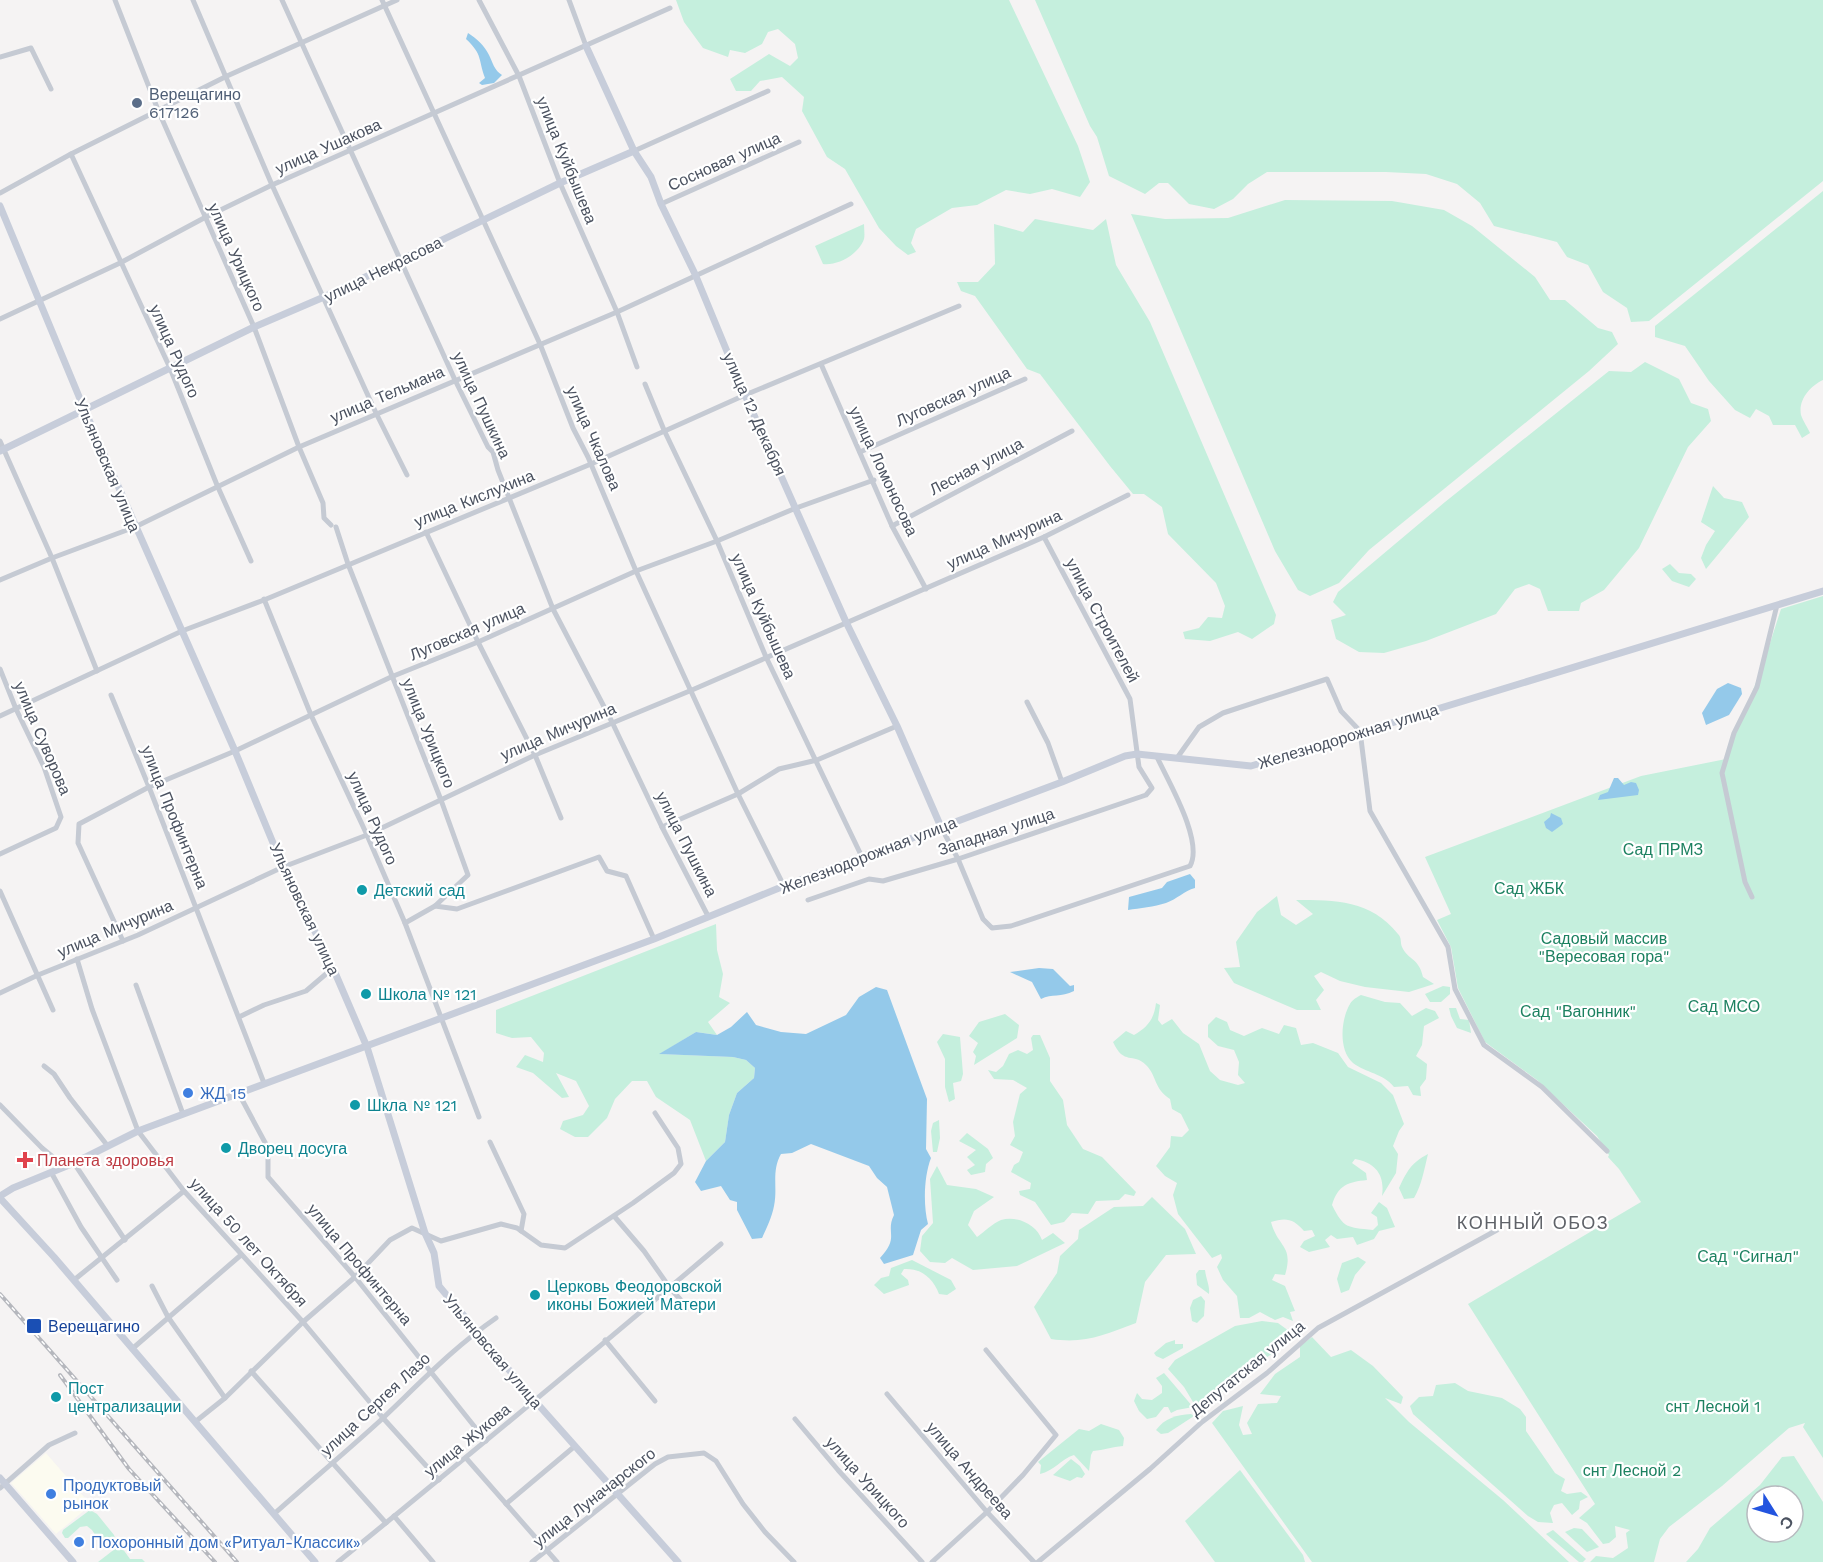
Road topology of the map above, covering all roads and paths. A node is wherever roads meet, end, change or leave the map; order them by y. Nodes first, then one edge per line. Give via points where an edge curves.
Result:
1 (115, 0) edge
2 (193, 0) edge
3 (282, 0) edge
4 (397, 0) edge
5 (479, 0) edge
6 (569, 0) edge
7 (383, 2) edge
8 (670, 8) dead end
9 (301, 44) junction
10 (586, 46) junction
11 (0, 57) edge
12 (227, 75) junction
13 (519, 76) junction
14 (51, 89) dead end
15 (768, 91) dead end
16 (158, 110) junction
17 (436, 113) junction
18 (799, 142) dead end
19 (351, 151) junction
20 (634, 151) junction
21 (71, 154) junction
22 (560, 183) junction
23 (272, 186) junction
24 (0, 193) edge
25 (661, 204) junction
26 (851, 204) dead end
27 (0, 206) edge
28 (204, 218) junction
29 (483, 221) junction
30 (401, 260) junction
31 (120, 263) junction
32 (695, 274) junction
33 (324, 297) junction
34 (39, 301) junction
35 (959, 306) dead end
36 (616, 312) junction
37 (0, 319) edge
38 (254, 327) junction
39 (540, 344) junction
40 (820, 364) junction
41 (637, 367) dead end
42 (170, 368) junction
43 (1025, 379) dead end
44 (455, 380) junction
45 (645, 384) dead end
46 (745, 395) junction
47 (85, 411) junction
48 (376, 413) junction
49 (664, 430) junction
50 (1072, 431) dead end
51 (0, 441) edge
52 (298, 447) junction
53 (2, 450) edge
54 (860, 452) junction
55 (591, 464) junction
56 (407, 475) dead end
57 (873, 480) junction
58 (217, 485) junction
59 (1128, 495) dead end
60 (510, 498) junction
61 (796, 508) junction
62 (892, 526) junction
63 (135, 527) junction
64 (426, 532) junction
65 (1044, 537) junction
66 (717, 541) junction
67 (52, 558) junction
68 (251, 561) dead end
69 (348, 564) junction
70 (636, 571) junction
71 (0, 580) edge
72 (926, 589) junction
73 (1823, 591) edge
74 (264, 600) junction
75 (1777, 605) junction
76 (553, 609) junction
77 (846, 622) junction
78 (182, 631) junction
79 (478, 642) junction
80 (766, 657) junction
81 (0, 669) edge
82 (97, 671) junction
83 (392, 677) junction
84 (692, 690) junction
85 (111, 695) dead end
86 (1027, 702) dead end
87 (16, 709) junction
88 (311, 715) junction
89 (0, 716) edge
90 (612, 722) junction
91 (897, 726) junction
92 (1360, 732) junction
93 (235, 751) junction
94 (1137, 753) junction
95 (535, 754) junction
96 (1157, 757) junction
97 (1177, 758) junction
98 (817, 760) junction
99 (1062, 782) junction
100 (149, 787) junction
101 (738, 794) junction
102 (441, 800) junction
103 (561, 818) dead end
104 (662, 827) junction
105 (940, 827) junction
106 (368, 835) junction
107 (0, 854) edge
108 (862, 857) junction
109 (958, 859) junction
110 (283, 867) junction
111 (784, 886) junction
112 (0, 891) edge
113 (1752, 897) dead end
114 (808, 900) dead end
115 (435, 906) junction
116 (196, 908) junction
117 (708, 916) junction
118 (405, 922) junction
119 (654, 939) junction
120 (123, 941) junction
121 (77, 959) junction
122 (333, 968) junction
123 (38, 975) junction
124 (136, 985) dead end
125 (0, 993) edge
126 (53, 1010) dead end
127 (238, 1017) junction
128 (441, 1019) junction
129 (367, 1047) junction
130 (44, 1066) dead end
131 (264, 1083) junction
132 (239, 1094) junction
133 (0, 1105) edge
134 (655, 1113) dead end
135 (183, 1114) junction
136 (478, 1117) dead end
137 (138, 1131) junction
138 (490, 1142) dead end
139 (107, 1145) junction
140 (1607, 1151) dead end
141 (74, 1163) junction
142 (65, 1167) junction
143 (51, 1172) junction
144 (184, 1191) junction
145 (0, 1197) edge
146 (614, 1216) junction
147 (519, 1229) junction
148 (1497, 1230) dead end
149 (425, 1233) junction
150 (125, 1240) junction
151 (721, 1244) dead end
152 (241, 1255) junction
153 (101, 1257) junction
154 (355, 1277) junction
155 (74, 1280) junction
156 (117, 1280) dead end
157 (152, 1287) dead end
158 (670, 1288) junction
159 (688, 1308) dead end
160 (168, 1317) junction
161 (496, 1318) dead end
162 (303, 1322) junction
163 (477, 1330) junction
164 (605, 1340) junction
165 (132, 1349) junction
166 (986, 1350) dead end
167 (251, 1371) junction
168 (430, 1371) junction
169 (887, 1394) dead end
170 (225, 1398) junction
171 (535, 1401) junction
172 (655, 1401) dead end
173 (383, 1418) junction
174 (795, 1419) dead end
175 (195, 1422) junction
176 (75, 1433) dead end
177 (486, 1441) junction
178 (574, 1446) junction
179 (466, 1458) junction
180 (331, 1464) junction
181 (439, 1480) junction
182 (2, 1483) edge
183 (618, 1494) junction
184 (506, 1504) junction
185 (987, 1512) junction
186 (274, 1514) junction
187 (394, 1516) junction
188 (386, 1523) junction
189 (546, 1550) junction
190 (70, 1561) edge
191 (315, 1562) edge
192 (338, 1562) edge
193 (434, 1562) edge
194 (532, 1562) edge
195 (557, 1562) edge
196 (678, 1562) edge
197 (794, 1562) edge
198 (922, 1562) edge
199 (932, 1562) edge
200 (1036, 1562) edge

1 - 16 street, улица Урицкого
2 - 12 street
3 - 9 street, улица Пушкина
4 - 7 street
5 - 13 street, улица Куйбышева
6 - 10 street, улица 12 Декабря
7 - 9 street
7 - 17 street, улица Чкалова
8 - 10 street, улица Ушакова
9 - 12 street
9 - 19 street, улица Пушкина
10 - 13 street, улица Ушакова
10 - 20 street, улица 12 Декабря
11 - 14 street via 31,48
12 - 16 street
12 - 23 street
13 - 17 street, улица Ушакова
13 - 22 street, улица Куйбышева
15 - 20 street, улица Некрасова
16 - 21 street
16 - 28 street, улица Урицкого
17 - 19 street, улица Ушакова
17 - 29 street, улица Чкалова
18 - 25 street, Сосновая улица
19 - 23 street, улица Ушакова
19 - 30 street, улица Пушкина
20 - 22 street, улица Некрасова
20 - 25 street, улица 12 Декабря via 651,177
21 - 24 street
21 - 31 street, улица Рудого
22 - 29 street, улица Некрасова
22 - 36 street, улица Куйбышева
23 - 28 street, улица Ушакова
23 - 33 street
25 - 32 street, улица 12 Декабря
26 - 32 street, улица Тельмана
27 - 34 street, Ульяновская улица
28 - 31 street, улица Ушакова
28 - 38 street, улица Урицкого
29 - 30 street, улица Некрасова
29 - 39 street, улица Чкалова
30 - 33 street, улица Некрасова
30 - 44 street, улица Пушкина
31 - 34 street, улица Ушакова
31 - 42 street, улица Рудого
32 - 36 street, улица Тельмана
32 - 46 street, улица 12 Декабря
33 - 38 street, улица Некрасова
33 - 48 street
34 - 37 street, улица Ушакова
34 - 47 street, Ульяновская улица
35 - 40 street, улица Кислухина
36 - 39 street, улица Тельмана
36 - 41 street, улица Куйбышева
38 - 42 street, улица Некрасова
38 - 52 street, улица Урицкого
39 - 44 street, улица Тельмана
39 - 55 street, улица Чкалова
40 - 46 street, улица Кислухина
40 - 54 street, улица Ломоносова
42 - 47 street, улица Некрасова
42 - 58 street, улица Рудого
43 - 54 street, Луговская улица
44 - 48 street, улица Тельмана
44 - 60 street, улица Пушкина via 493,452
45 - 49 street, улица Куйбышева
46 - 49 street, улица Кислухина
46 - 61 street, улица 12 Декабря
47 - 53 street, улица Некрасова
47 - 63 street, Ульяновская улица
48 - 52 street, улица Тельмана
48 - 56 street
49 - 55 street, улица Кислухина
49 - 66 street, улица Куйбышева
50 - 62 street, Лесная улица
51 - 53 street
52 - 58 street, улица Тельмана
52 - 69 street, улица Урицкого via 323,503 324,518 334,526
53 - 67 street
54 - 57 street, улица Ломоносова
55 - 60 street, улица Кислухина
55 - 70 street, улица Чкалова
57 - 61 street, Луговская улица
57 - 62 street, улица Ломоносова
58 - 63 street, улица Тельмана
58 - 68 street, улица Рудого
59 - 65 street, улица Мичурина
60 - 64 street, улица Кислухина
60 - 76 street, улица Пушкина
61 - 66 street, Луговская улица
61 - 77 street, улица 12 Декабря
62 - 72 street, улица Ломоносова
63 - 67 street, улица Тельмана
63 - 78 street, Ульяновская улица
64 - 69 street, улица Кислухина
64 - 79 street
65 - 72 street, улица Мичурина
65 - 94 street, улица Строителей via 1130,699
66 - 70 street, Луговская улица
66 - 80 street, улица Куйбышева
67 - 71 street, улица Тельмана
67 - 82 street
69 - 74 street, улица Кислухина
69 - 83 street, улица Урицкого
70 - 76 street, Луговская улица
70 - 84 street, улица Чкалова
72 - 77 street, улица Мичурина
73 - 75 street, Железнодорожная улица
74 - 78 street, улица Кислухина
74 - 88 street, улица Рудого
75 - 92 street, Железнодорожная улица
75 - 113 street via 1757,687 1734,733 1722,773
76 - 79 street, Луговская улица
76 - 90 street, улица Пушкина
77 - 80 street, улица Мичурина
77 - 91 street, улица 12 Декабря
78 - 82 street, улица Кислухина
78 - 93 street, Ульяновская улица
79 - 83 street, Луговская улица
79 - 95 street
80 - 84 street, улица Мичурина
80 - 98 street, улица Куйбышева
81 - 87 street, улица Суворова
82 - 87 street, улица Кислухина
83 - 88 street, Луговская улица
83 - 102 street, улица Урицкого
84 - 90 street, улица Мичурина
84 - 101 street, улица Чкалова
85 - 100 street, улица Профинтерна
86 - 99 street
87 - 89 street, улица Кислухина
87 - 107 street, улица Суворова via 44,768 61,817 56,828
88 - 93 street, Луговская улица
88 - 106 street, улица Рудого
90 - 95 street, улица Мичурина
90 - 104 street, улица Пушкина
91 - 98 street
91 - 105 street, улица 12 Декабря
92 - 97 street, Железнодорожная улица via 1251,766
92 - 97 street via 1341,711 1327,679 1223,713 1199,727
92 - 140 street via 1370,811 1448,947 1455,989 1484,1045 1542,1087
93 - 100 street, Луговская улица
93 - 110 street, Ульяновская улица
94 - 96 street, Железнодорожная улица
94 - 99 street, Железнодорожная улица
94 - 109 street, Западная улица via 1139,767 1152,788 1146,795
95 - 102 street, улица Мичурина
95 - 103 street
96 - 97 street, Железнодорожная улица
96 - 109 street via 1191,837 1194,859 1190,866 1011,926 992,928 983,920
98 - 101 street via 779,769
98 - 108 street, улица Куйбышева
99 - 105 street, Железнодорожная улица
100 - 116 street, улица Профинтерна
100 - 120 street, Луговская улица via 79,824 78,843
101 - 104 street
101 - 111 street, улица Чкалова
102 - 106 street, улица Мичурина
102 - 115 street, улица Урицкого via 468,875
104 - 117 street, улица Пушкина
105 - 108 street, Железнодорожная улица
105 - 109 street
106 - 110 street, улица Мичурина
106 - 118 street, улица Рудого
108 - 111 street, Железнодорожная улица
109 - 114 street, Западная улица via 883,881 869,879
110 - 116 street, улица Мичурина
110 - 122 street, Ульяновская улица
111 - 117 street, Железнодорожная улица
112 - 123 street
115 - 118 street
115 - 119 street via 457,909 599,857 607,870 626,876
116 - 120 street, улица Мичурина
116 - 127 street, улица Профинтерна
117 - 119 street, Железнодорожная улица
118 - 128 street, улица Рудого
119 - 128 street, Железнодорожная улица
120 - 121 street, улица Мичурина
121 - 123 street, улица Мичурина
121 - 137 street, улица 50 лет Октября
122 - 127 street via 306,991
122 - 129 street, Ульяновская улица
123 - 125 street, улица Мичурина
123 - 126 street
124 - 135 street
127 - 131 street, улица Профинтерна
128 - 129 street, Железнодорожная улица
128 - 136 street, улица Рудого
129 - 131 street, Железнодорожная улица
129 - 149 street, Ульяновская улица
130 - 139 street
131 - 132 street, Железнодорожная улица
132 - 135 street, Железнодорожная улица
132 - 154 street, улица Профинтерна via 268,1148 267,1177
133 - 142 street
134 - 146 street via 678,1148 681,1164 675,1173
135 - 137 street, Железнодорожная улица
137 - 139 street, Железнодорожная улица
137 - 144 street, улица 50 лет Октября
138 - 147 street via 524,1214
139 - 141 street, Железнодорожная улица
141 - 142 street, Железнодорожная улица
141 - 150 street
142 - 143 street, Железнодорожная улица
143 - 145 street, Железнодорожная улица
143 - 153 street
144 - 150 street
144 - 152 street, улица 50 лет Октября
145 - 155 street
146 - 147 street via 565,1248 542,1245
146 - 158 street
147 - 149 street via 501,1224 441,1241
148 - 200 street, Депутатская улица via 1318,1328
149 - 154 street via 412,1228 390,1240
149 - 163 street, Ульяновская улица via 434,1253 439,1286
150 - 153 street
151 - 158 street, улица Жукова
152 - 160 street
152 - 162 street, улица 50 лет Октября
153 - 155 street
153 - 156 street
154 - 162 street
154 - 168 street, улица Профинтерна
155 - 165 street
157 - 160 street
158 - 159 street
158 - 164 street, улица Жукова
160 - 165 street
160 - 170 street
161 - 163 street, улица Сергея Лазо
162 - 167 street
162 - 173 street, улица 50 лет Октября
163 - 168 street, улица Сергея Лазо
163 - 171 street, Ульяновская улица
164 - 171 street, улица Жукова
164 - 172 street
165 - 175 street
166 - 185 street via 1056,1436
167 - 170 street
167 - 180 street
168 - 173 street, улица Сергея Лазо
168 - 177 street, улица Профинтерна
169 - 185 street, улица Андреева
170 - 175 street
171 - 177 street, улица Жукова
171 - 178 street, Ульяновская улица
173 - 180 street, улица Сергея Лазо
173 - 181 street, улица 50 лет Октября
174 - 198 street, улица Урицкого
175 - 186 street
176 - 182 street via 49,1445
177 - 179 street, улица Жукова
178 - 183 street, Ульяновская улица
178 - 184 street
179 - 181 street, улица Жукова
179 - 184 street
180 - 186 street, улица Сергея Лазо
180 - 188 street
181 - 187 street, улица Жукова
182 - 190 street
183 - 189 street, улица Луначарского
183 - 196 street, Ульяновская улица
183 - 197 street, улица Луначарского via 662,1460 708,1454 752,1516
184 - 189 street
185 - 199 street
185 - 200 street, улица Андреева
186 - 191 street
187 - 188 street, улица Жукова
187 - 193 street
188 - 192 street, улица Жукова
189 - 194 street, улица Луначарского
189 - 195 street

